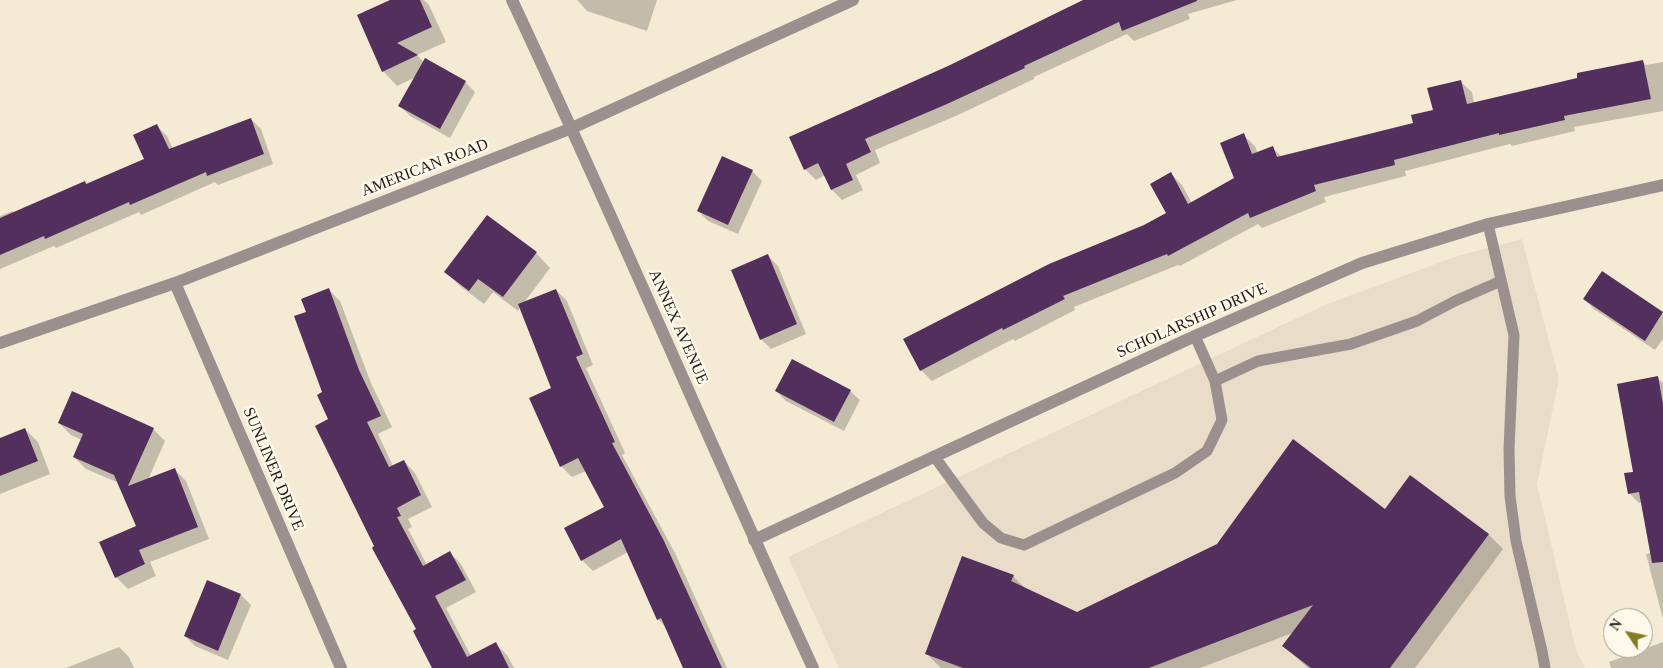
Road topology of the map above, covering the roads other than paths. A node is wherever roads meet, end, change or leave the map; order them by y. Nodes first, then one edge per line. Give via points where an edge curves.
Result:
1 (512, 0) edge
2 (853, 0) edge
3 (572, 128) junction
4 (1663, 185) edge
5 (1488, 224) junction
6 (1501, 281) junction
7 (175, 283) junction
8 (1195, 336) junction
9 (0, 343) edge
10 (1215, 380) junction
11 (934, 456) junction
12 (754, 540) junction
13 (340, 668) edge
14 (813, 668) edge
15 (1545, 668) edge

1 - 3 street, ANNEX AVENUE
2 - 3 street, AMERICAN ROAD
3 - 7 street, AMERICAN ROAD
3 - 12 street, ANNEX AVENUE
4 - 5 street, SCHOLARSHIP DRIVE
5 - 6 lane
5 - 8 street, SCHOLARSHIP DRIVE via 1362,263
6 - 10 lane via 1417,320 1351,344 1258,361
6 - 15 lane via 1514,336 1510,496 1516,541
7 - 9 street, AMERICAN ROAD
7 - 13 street, SUNLINER DRIVE
8 - 10 lane
8 - 11 street, SCHOLARSHIP DRIVE
10 - 11 lane via 1222,420 1207,451 1174,473 1024,545 1001,538 983,522
11 - 12 street, SCHOLARSHIP DRIVE
12 - 14 street, ANNEX AVENUE

